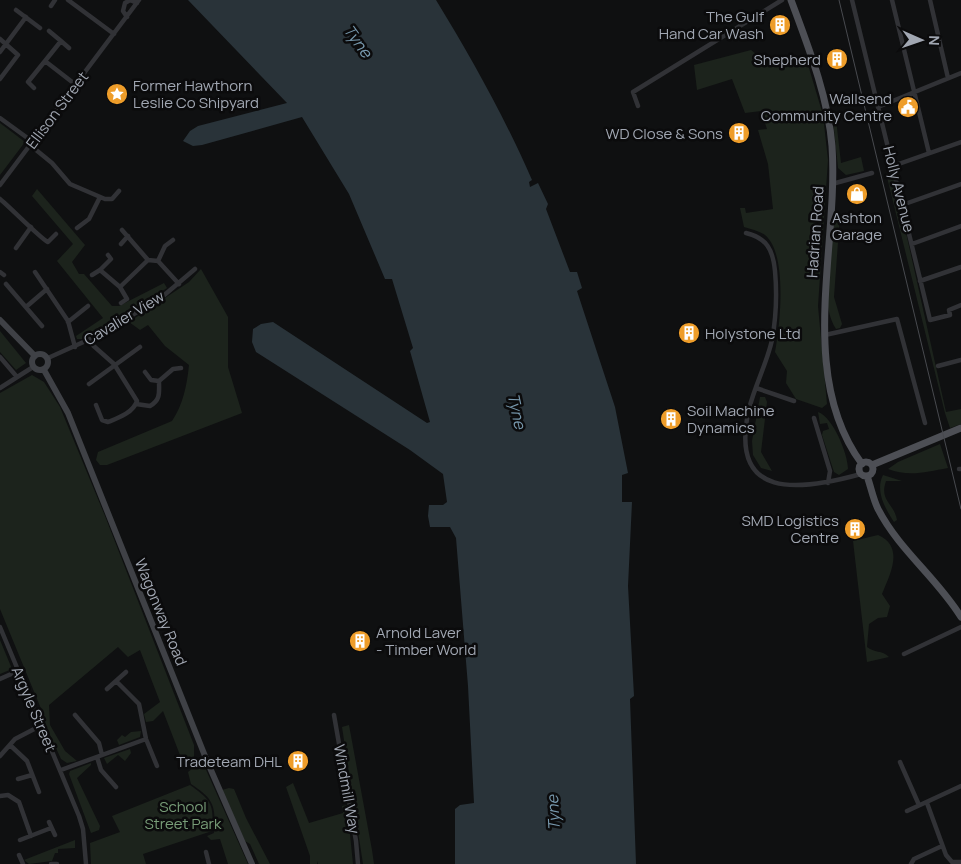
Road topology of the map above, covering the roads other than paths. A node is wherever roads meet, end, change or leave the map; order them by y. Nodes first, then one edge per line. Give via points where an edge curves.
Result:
1 (55, 0) edge
2 (68, 0) edge
3 (782, 0) edge
4 (791, 0) edge
5 (852, 0) edge
6 (892, 0) edge
7 (930, 0) edge
8 (124, 1) edge
9 (138, 1) edge
10 (51, 6) dead end
11 (16, 10) dead end
12 (26, 17) junction
13 (127, 17) junction
14 (40, 28) dead end
15 (49, 31) dead end
16 (114, 34) junction
17 (0, 39) edge
18 (61, 41) junction
19 (6, 44) junction
20 (69, 48) dead end
21 (0, 52) edge
22 (45, 61) junction
23 (961, 73) edge
24 (948, 78) junction
25 (0, 79) edge
26 (76, 84) junction
27 (34, 88) dead end
28 (914, 92) junction
29 (638, 106) dead end
30 (878, 106) junction
31 (0, 118) edge
32 (961, 142) edge
33 (31, 144) junction
34 (929, 153) junction
35 (893, 166) junction
36 (872, 173) dead end
37 (832, 184) junction
38 (961, 184) edge
39 (0, 185) edge
40 (119, 191) dead end
41 (100, 197) junction
42 (0, 199) edge
43 (902, 205) junction
44 (961, 226) edge
45 (31, 227) junction
46 (77, 228) dead end
47 (122, 230) dead end
48 (746, 233) dead end
49 (56, 234) dead end
50 (128, 236) junction
51 (173, 240) dead end
52 (121, 244) dead end
53 (912, 244) junction
54 (16, 248) dead end
55 (108, 256) dead end
56 (148, 260) junction
57 (158, 260) junction
58 (961, 267) edge
59 (196, 269) dead end
60 (100, 270) junction
61 (35, 272) dead end
62 (92, 275) dead end
63 (920, 281) junction
64 (6, 284) dead end
65 (179, 284) junction
66 (120, 287) junction
67 (47, 289) junction
68 (121, 303) dead end
69 (961, 305) edge
70 (26, 306) junction
71 (88, 306) dead end
72 (0, 320) edge
73 (68, 322) junction
74 (42, 326) dead end
75 (825, 335) junction
76 (88, 341) junction
77 (140, 346) dead end
78 (75, 347) junction
79 (35, 356) junction
80 (0, 357) edge
81 (48, 358) junction
82 (961, 360) edge
83 (114, 365) junction
84 (938, 366) dead end
85 (33, 367) junction
86 (181, 368) dead end
87 (44, 370) junction
88 (145, 372) dead end
89 (17, 377) junction
90 (159, 381) junction
91 (89, 384) dead end
92 (0, 388) edge
93 (756, 388) junction
94 (794, 401) dead end
95 (96, 404) dead end
96 (136, 404) junction
97 (814, 418) dead end
98 (925, 422) dead end
99 (823, 428) dead end
100 (961, 428) edge
101 (817, 429) junction
102 (862, 464) junction
103 (872, 464) junction
104 (864, 475) junction
105 (828, 483) junction
106 (961, 617) edge
107 (0, 627) edge
108 (961, 627) edge
109 (904, 654) dead end
110 (18, 671) junction
111 (126, 672) dead end
112 (0, 679) edge
113 (116, 681) junction
114 (107, 689) dead end
115 (75, 715) dead end
116 (334, 715) dead end
117 (40, 726) junction
118 (146, 739) junction
119 (10, 745) junction
120 (0, 756) edge
121 (99, 756) junction
122 (900, 762) dead end
123 (157, 766) dead end
124 (61, 770) junction
125 (32, 775) junction
126 (18, 780) dead end
127 (961, 786) edge
128 (116, 787) dead end
129 (39, 792) dead end
130 (0, 796) edge
131 (927, 803) junction
132 (919, 805) junction
133 (908, 811) dead end
134 (49, 822) dead end
135 (51, 828) junction
136 (55, 835) dead end
137 (31, 836) junction
138 (20, 840) dead end
139 (942, 846) junction
140 (206, 852) dead end
141 (18, 855) dead end
142 (961, 862) edge
143 (23, 864) edge
144 (51, 864) edge
145 (57, 864) edge
146 (86, 864) edge
147 (208, 864) edge
148 (252, 864) edge
149 (358, 864) edge
150 (911, 864) edge

1 - 10 street
2 - 16 street
3 - 29 street via 633,92
4 - 37 main road, Hadrian Road via 828,117
5 - 30 street, Holly Avenue
6 - 28 street
7 - 24 street
8 - 9 street
8 - 13 street via 123,11
9 - 13 street, Ellison Street
11 - 12 street
12 - 14 street
12 - 19 street
13 - 16 street, Ellison Street
15 - 18 street
16 - 26 street, Ellison Street
17 - 19 street
18 - 20 street
18 - 22 street
19 - 21 street
19 - 25 street via 18,55
22 - 26 street
22 - 27 street via 28,82
23 - 24 street
24 - 28 street
26 - 33 street, Ellison Street
28 - 30 street
28 - 34 street
30 - 35 street, Holly Avenue
31 - 33 street
32 - 34 street
33 - 39 street, Ellison Street
33 - 41 street via 70,184
34 - 35 street
35 - 43 street, Holly Avenue
36 - 37 street
37 - 75 main road, Hadrian Road via 824,291
38 - 43 street
40 - 41 street via 112,199
41 - 46 street via 89,219
42 - 45 street
43 - 53 street, Holly Avenue
44 - 53 street
45 - 49 street via 46,242
45 - 54 street
47 - 50 street
48 - 93 street via 755,235 769,246 774,257 776,280 772,339
50 - 52 street
50 - 56 street
51 - 57 street via 165,246
53 - 63 street, Holly Avenue
55 - 60 street via 111,259
56 - 57 street
56 - 66 street
57 - 65 street
58 - 63 street
59 - 65 street, Cavalier View
60 - 62 street
60 - 66 street
61 - 67 street
63 - 69 street, Holly Avenue via 930,320 950,315 949,310
64 - 70 street
65 - 76 street, Cavalier View
66 - 68 street via 126,299
67 - 70 street
67 - 73 street
70 - 74 street
71 - 73 street
72 - 79 main road
73 - 78 street
75 - 98 street via 897,319
75 - 102 main road, Hadrian Road via 834,409 847,444
76 - 78 street, Cavalier View
76 - 83 street
77 - 83 street
78 - 81 street, Cavalier View
79 - 81 main road via 42,354
79 - 85 main road
80 - 89 street
81 - 87 main road via 49,364
82 - 84 street
83 - 91 street
83 - 96 street via 134,395
85 - 87 main road
85 - 89 street
86 - 90 street via 170,371
87 - 148 main road, Wagonway Road via 68,414 213,777
88 - 90 street via 151,380
89 - 92 street
90 - 96 street via 157,402 150,406
93 - 94 street
93 - 105 street via 746,428 749,460 760,475 789,486
95 - 96 street via 102,420 108,422 123,416
97 - 101 street
99 - 101 street
100 - 103 main road
101 - 105 street via 830,471
102 - 103 main road
102 - 104 main road via 859,470
103 - 104 main road via 873,471
104 - 105 street
104 - 106 main road via 884,519
107 - 110 street, Argyle Street
108 - 109 street
110 - 112 street
110 - 117 street, Argyle Street
111 - 113 street
113 - 114 street
113 - 118 street via 139,704
115 - 121 street via 99,743
116 - 149 street, Windmill Way
117 - 119 street
117 - 124 street, Argyle Street
118 - 121 street
118 - 123 street
119 - 120 street
119 - 125 street via 24,757
121 - 124 street
121 - 128 street via 101,770
122 - 132 street
124 - 146 street, Argyle Street via 83,830
125 - 126 street
125 - 129 street
127 - 131 street
130 - 137 street via 8,795 19,802
131 - 132 street
131 - 139 street
132 - 133 street
134 - 135 street
135 - 136 street
135 - 137 street
137 - 138 street
139 - 142 street via 952,862
139 - 150 street via 914,859
140 - 147 street
141 - 143 street
144 - 145 street

